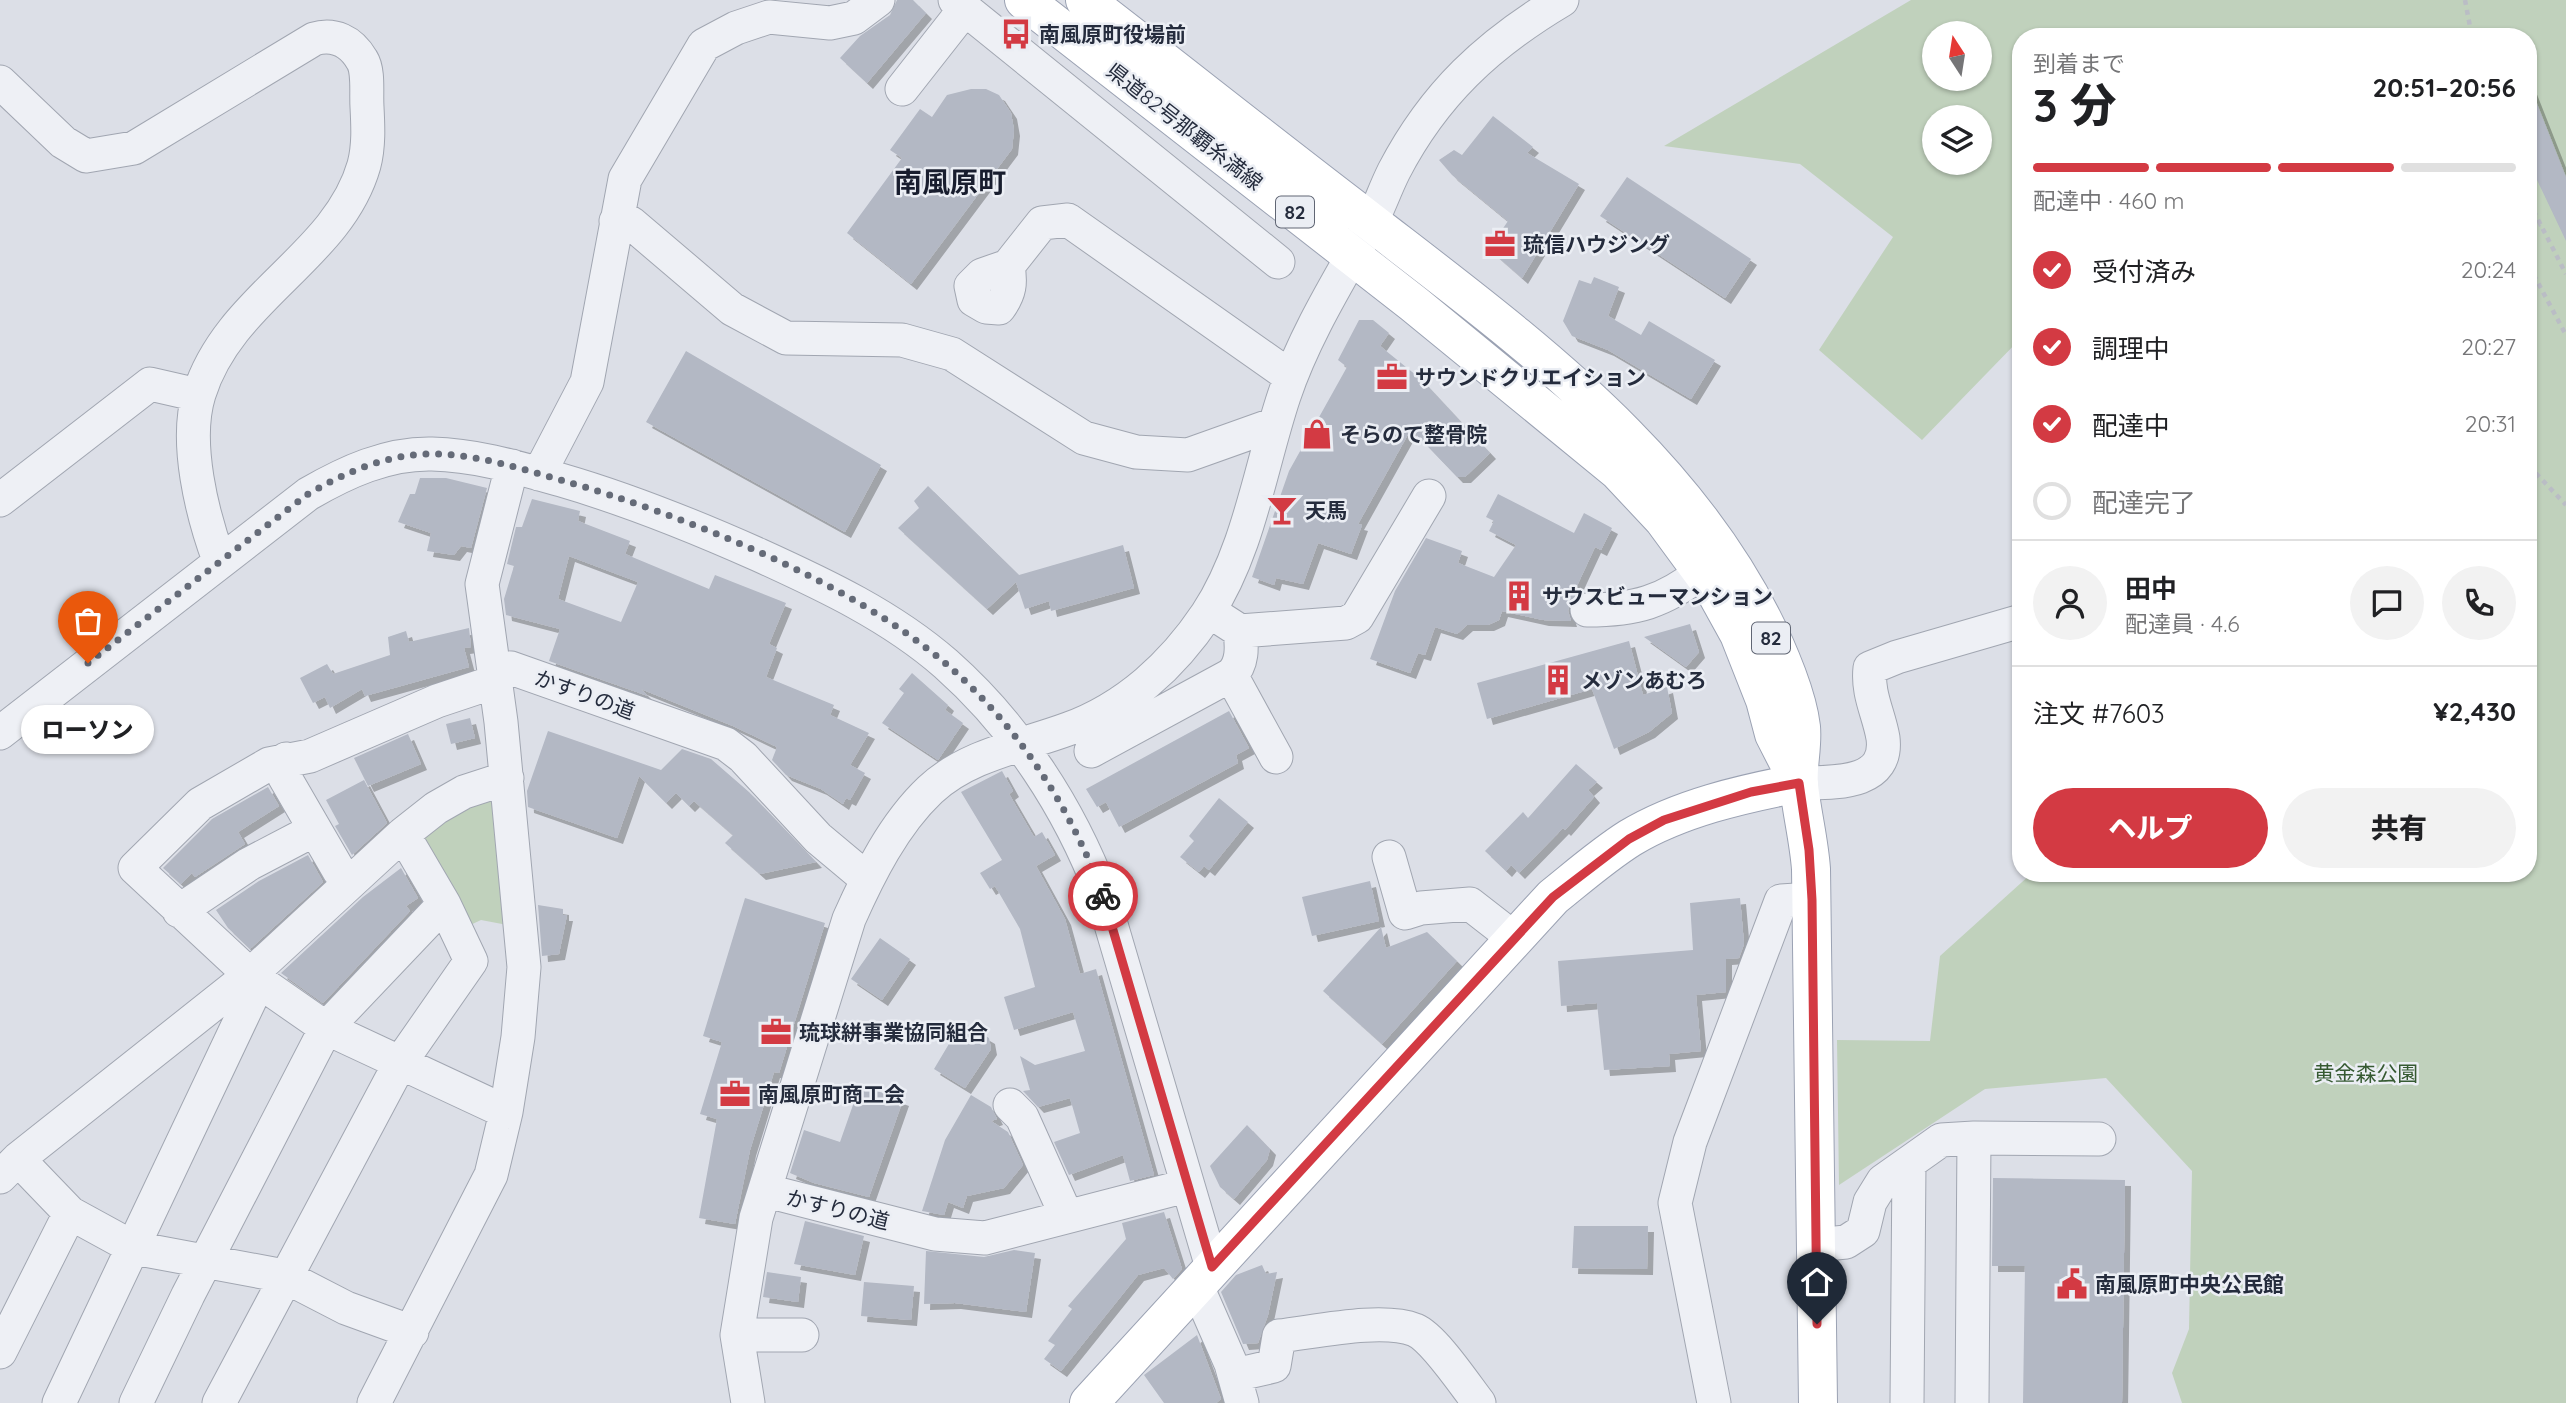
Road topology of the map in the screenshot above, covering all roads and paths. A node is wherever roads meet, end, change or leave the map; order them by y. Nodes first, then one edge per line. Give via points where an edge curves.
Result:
1 (878, 0) edge
2 (1024, 0) edge
3 (1085, 0) edge
4 (1562, 0) edge
5 (2465, 0) edge
6 (957, 2) edge
7 (2470, 28) edge
8 (0, 82) edge
9 (902, 89) dead end
10 (2537, 218) edge
11 (616, 221) junction
12 (1371, 222) junction
13 (2540, 224) junction
14 (2537, 225) edge
15 (1352, 256) junction
16 (1278, 262) dead end
17 (1008, 266) dead end
18 (2566, 274) edge
19 (2537, 281) edge
20 (2566, 335) edge
21 (1291, 377) junction
22 (198, 395) junction
23 (1275, 424) junction
24 (526, 470) junction
25 (2537, 474) edge
26 (1429, 496) dead end
27 (0, 500) edge
28 (2566, 505) edge
29 (219, 560) junction
30 (1702, 572) junction
31 (1587, 610) dead end
32 (1209, 611) junction
33 (2012, 624) edge
34 (1240, 631) junction
35 (496, 674) junction
36 (1231, 675) junction
37 (0, 733) edge
38 (1022, 744) junction
39 (1091, 751) dead end
40 (1276, 757) dead end
41 (286, 759) junction
42 (507, 778) junction
43 (1799, 783) junction
44 (314, 830) junction
45 (403, 834) junction
46 (1389, 857) dead end
47 (867, 879) junction
48 (351, 882) junction
49 (1812, 900) junction
50 (444, 904) junction
51 (179, 911) junction
52 (1515, 939) junction
53 (255, 978) junction
54 (326, 1028) junction
55 (400, 1063) junction
56 (1010, 1105) dead end
57 (506, 1112) junction
58 (1975, 1138) junction
59 (2099, 1139) dead end
60 (1909, 1163) junction
61 (9, 1168) edge
62 (1186, 1186) junction
63 (767, 1191) junction
64 (70, 1213) junction
65 (1066, 1215) junction
66 (1816, 1245) junction
67 (134, 1248) junction
68 (205, 1262) junction
69 (284, 1276) junction
70 (1204, 1276) junction
71 (412, 1332) junction
72 (737, 1335) junction
73 (802, 1335) dead end
74 (0, 1352) edge
75 (1238, 1389) edge
76 (59, 1403) edge
77 (136, 1403) edge
78 (219, 1403) edge
79 (374, 1403) edge
80 (748, 1403) edge
81 (1089, 1403) edge
82 (1479, 1403) edge
83 (1714, 1403) edge
84 (1818, 1403) edge
85 (1907, 1403) edge
86 (1972, 1403) edge

1 - 11 street via 854,18 830,23 769,17 704,45 625,179
2 - 15 main road, 県道82号那覇糸満線 / 82
3 - 12 main road, 県道82号那覇糸満線 / 82
4 - 12 street, かすりの道 via 1499,40 1435,105 1395,170
5 - 7 path
6 - 9 street via 957,19
6 - 16 street
8 - 22 street via 63,142 86,156 134,148 314,39 327,35 341,39 364,63 369,135 351,197 320,240 238,321
10 - 13 path
11 - 23 street via 631,223 732,309 786,338 902,340 952,354 1084,438 1136,452 1188,456
11 - 24 street via 587,382
12 - 15 street, かすりの道
12 - 43 main road, 県道82号那覇糸満線 / 82 via 1577,388 1694,509 1730,559 1766,624 1788,677 1801,727
13 - 14 path
13 - 18 path
15 - 21 street, かすりの道
15 - 30 main road, 県道82号那覇糸満線 / 82 via 1618,471 1663,519
17 - 21 street via 1042,223 1068,220
19 - 20 path
21 - 23 street, かすりの道
22 - 27 street via 150,384
22 - 29 street via 193,452
23 - 32 street, かすりの道 via 1240,545
24 - 29 street via 473,456 429,454 377,462 345,472 308,494
24 - 35 street via 482,584
24 - 38 street via 693,525 838,591 945,663
25 - 28 path
26 - 34 street via 1357,617 1346,623
29 - 37 street
30 - 31 street via 1669,595 1639,607
30 - 43 main road, 県道82号那覇糸満線 / 82 via 1739,634 1774,734
32 - 34 street
32 - 38 street, かすりの道 via 1163,669 1115,707 1090,721
33 - 43 street via 1870,668 1870,694 1883,741 1876,767 1848,782
34 - 36 street via 1241,654
35 - 41 street via 326,750
35 - 42 street
35 - 47 street, かすりの道 via 511,668 726,744 786,808
36 - 39 street
36 - 40 street
38 - 47 street, かすりの道 via 997,750 931,788
38 - 62 street via 1088,855
41 - 44 street via 284,776
41 - 51 street via 200,804 135,868
42 - 45 street via 464,792
42 - 57 street via 524,967
43 - 49 main road
43 - 52 main road via 1664,820 1629,839 1553,897
44 - 48 street
44 - 51 street via 249,864
45 - 48 street
45 - 50 street
46 - 52 street via 1405,913 1470,904
47 - 63 street, かすりの道 via 849,919
48 - 53 street
49 - 66 main road
49 - 83 street via 1781,901 1690,1142 1675,1203
50 - 54 street
50 - 55 street via 471,961
51 - 53 street
52 - 70 main road
53 - 54 street
53 - 61 street
53 - 67 street
54 - 55 street
54 - 68 street
55 - 57 street
55 - 69 street
56 - 65 street via 1022,1117
57 - 71 street via 491,1175
58 - 59 street
58 - 60 street via 1941,1140
58 - 86 street
60 - 66 street via 1883,1181 1870,1202 1863,1231 1846,1242
60 - 85 street
61 - 64 street
62 - 65 street, かすりの道
62 - 70 street
63 - 65 street, かすりの道 via 935,1234 985,1238
63 - 72 street via 756,1218
64 - 67 street
64 - 74 street
66 - 84 main road
67 - 68 street
67 - 76 street
68 - 69 street
68 - 77 street
69 - 71 street via 346,1308
69 - 78 street
70 - 75 street
70 - 81 main road
71 - 79 street
72 - 73 street
72 - 80 street
75 - 82 street via 1274,1366 1279,1336 1383,1326 1415,1330 1429,1341

